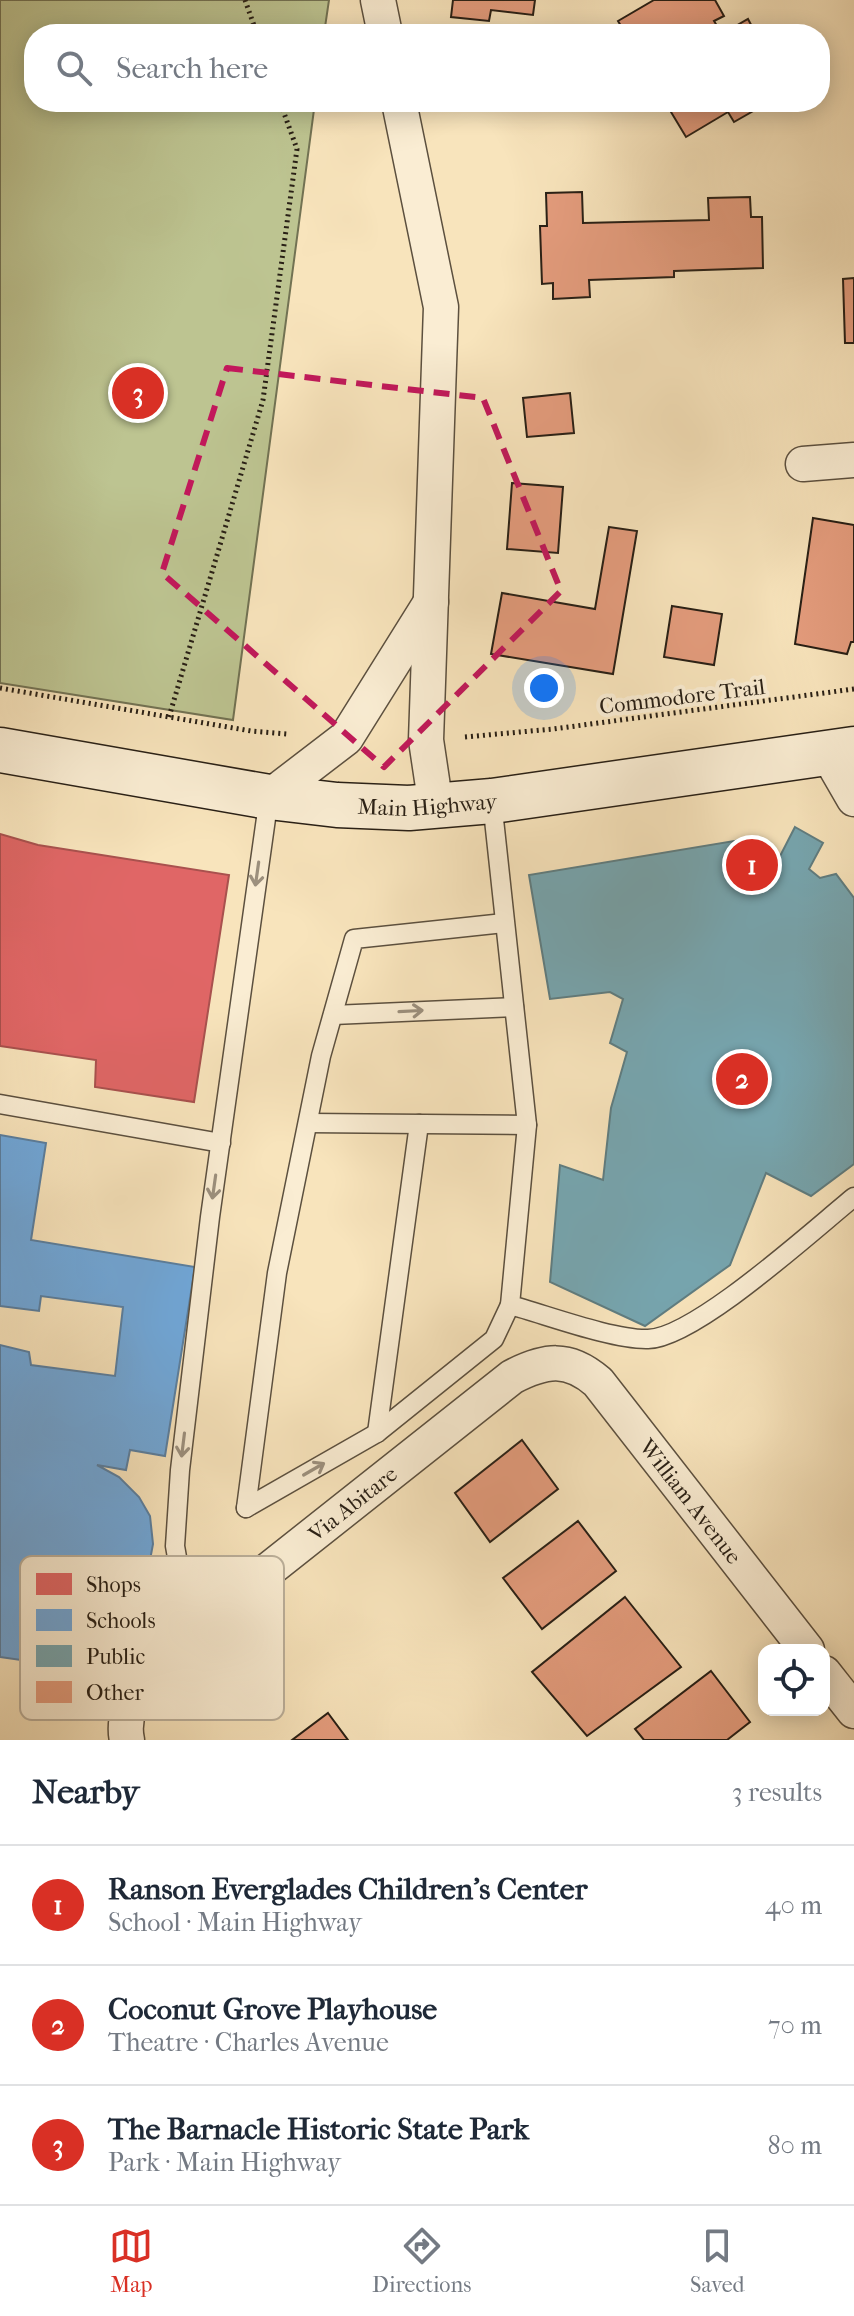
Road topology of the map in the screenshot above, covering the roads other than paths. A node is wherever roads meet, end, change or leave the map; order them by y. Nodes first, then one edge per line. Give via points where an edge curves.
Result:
1 (378, 0) edge
2 (383, 24) edge
3 (401, 112) edge
4 (854, 460) edge
5 (803, 464) dead end
6 (431, 602) junction
7 (0, 750) edge
8 (841, 752) edge
9 (269, 797) junction
10 (854, 799) edge
11 (492, 801) junction
12 (436, 807) junction
13 (504, 923) junction
14 (514, 1007) junction
15 (333, 1015) junction
16 (0, 1104) edge
17 (308, 1123) junction
18 (419, 1124) junction
19 (527, 1125) junction
20 (221, 1143) junction
21 (854, 1197) edge
22 (510, 1305) junction
23 (568, 1364) joint
24 (377, 1433) junction
25 (177, 1556) edge
26 (284, 1557) edge
27 (802, 1644) edge
28 (830, 1681) edge
29 (854, 1711) edge

1 - 2 street
3 - 6 street via 441,307
4 - 5 street
6 - 9 street via 346,738
6 - 12 street via 426,740
7 - 9 main road, Main Highway
8 - 10 street
8 - 11 main road, Main Highway
9 - 12 main road, Main Highway via 378,808
9 -> 20 lane
11 - 12 main road, Main Highway
11 - 13 lane
13 - 14 lane
13 - 15 lane via 354,939
15 -> 14 lane
14 - 19 lane
15 - 17 lane
16 - 20 lane
17 - 18 lane
17 -> 24 lane via 277,1273 246,1508
18 - 19 lane
18 - 24 lane
19 - 22 lane
20 -> 25 lane via 180,1470
21 - 22 lane via 710,1312 666,1337 631,1339
22 - 24 lane via 494,1339
23 - 26 street, Via Abitare via 531,1367 512,1377
23 - 27 street, William Avenue via 585,1370 609,1395
28 - 29 street

